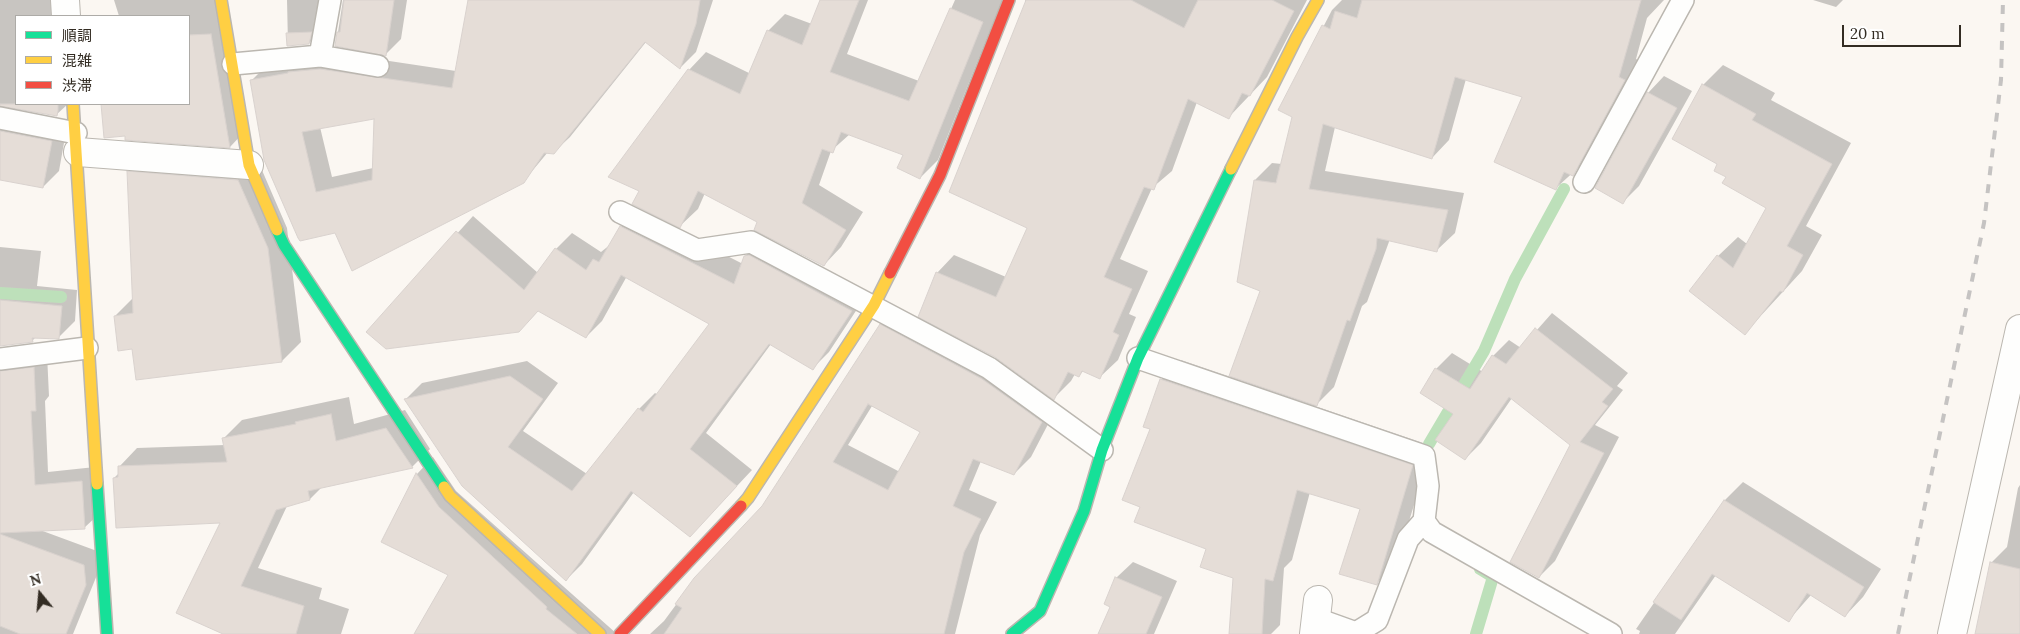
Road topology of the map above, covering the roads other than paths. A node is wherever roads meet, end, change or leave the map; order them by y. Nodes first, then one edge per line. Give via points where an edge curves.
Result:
1 (65, 0) edge
2 (221, 0) edge
3 (330, 0) edge
4 (1009, 0) edge
5 (1318, 0) edge
6 (1683, 0) edge
7 (66, 15) edge
8 (320, 56) junction
9 (233, 64) junction
10 (378, 66) dead end
11 (73, 105) edge
12 (0, 118) edge
13 (77, 142) junction
14 (249, 165) junction
15 (1584, 182) dead end
16 (620, 212) dead end
17 (874, 305) junction
18 (2020, 329) edge
19 (87, 348) junction
20 (1138, 358) junction
21 (0, 359) edge
22 (1102, 450) junction
23 (1424, 521) junction
24 (1316, 617) edge
25 (107, 634) edge
26 (600, 634) edge
27 (620, 634) edge
28 (1012, 634) edge
29 (1611, 634) edge
30 (1952, 634) edge

1 - 7 street
2 - 9 street
3 - 8 lane
4 - 17 street via 940,175
5 - 20 street
6 - 15 lane
8 - 9 lane
8 - 10 lane
9 - 14 street
11 - 13 street
12 - 13 lane
13 - 14 street
13 - 19 street
14 - 26 street via 284,245 450,496
16 - 17 lane via 697,250 751,242
17 - 22 lane via 989,368
17 - 27 street via 748,498
18 - 30 street
19 - 21 lane
19 - 25 street
20 - 22 street
20 - 23 lane via 1424,456 1428,486
22 - 28 street via 1084,511 1040,611
23 - 24 lane via 1408,539 1377,620 1356,633
23 - 29 lane via 1432,532

